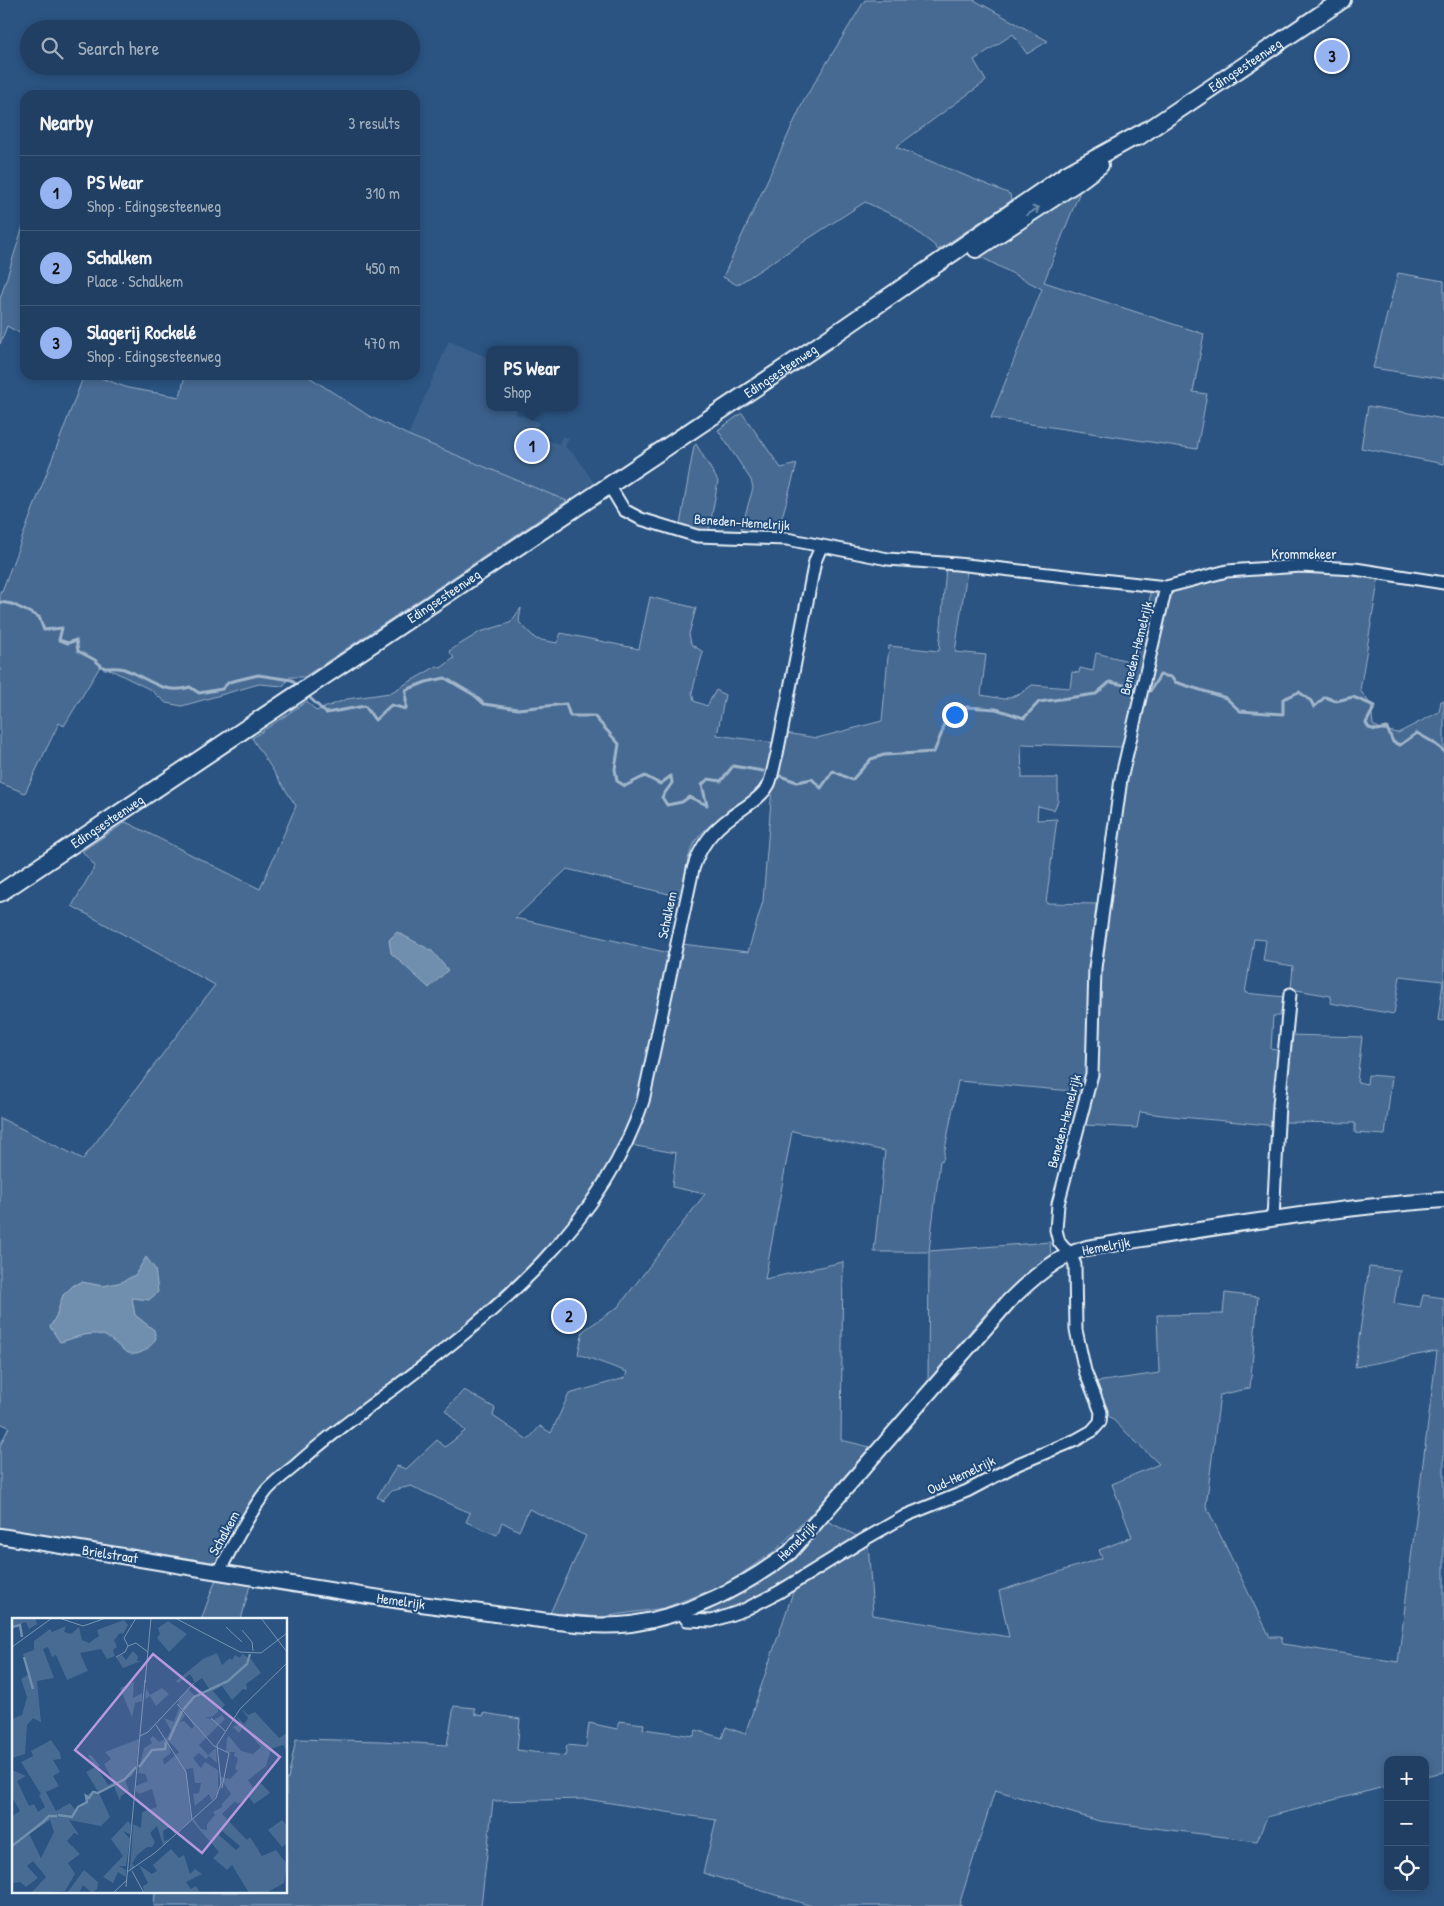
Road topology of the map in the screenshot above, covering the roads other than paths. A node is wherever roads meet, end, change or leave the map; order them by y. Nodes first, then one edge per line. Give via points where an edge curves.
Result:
1 (1342, 0) edge
2 (609, 485) junction
3 (822, 547) junction
4 (1444, 583) edge
5 (1166, 587) junction
6 (0, 893) edge
7 (1290, 994) dead end
8 (1444, 1200) edge
9 (1273, 1218) junction
10 (1070, 1253) junction
11 (0, 1536) edge
12 (219, 1572) junction
13 (680, 1612) junction

1 - 2 main road, Edingsesteenweg via 1147,130 1067,174
2 - 3 street, Beneden-Hemelrijk via 624,510 641,519 697,536 787,539
2 - 6 main road, Edingsesteenweg
3 - 5 street, Beneden-Hemelrijk via 888,559
3 - 12 street, Schalkem via 815,561 769,784 705,841 698,854 692,869 643,1101 612,1171 546,1259 478,1322 354,1416 268,1489
4 - 5 street, Krommekeer via 1301,566 1227,571
5 - 10 street, Beneden-Hemelrijk via 1121,779 1095,968 1092,1074 1058,1204 1056,1230 1059,1242
7 - 9 street
8 - 9 street, Hemelrijk
9 - 10 street, Hemelrijk
10 - 13 street, Hemelrijk via 1028,1283 1008,1302 790,1552 752,1578
10 - 13 street, Oud-Hemelrijk via 1076,1265 1075,1315 1079,1345 1101,1412 1096,1427 1076,1440 907,1516 744,1610 700,1622 687,1620
11 - 12 street, Brielstraat
12 - 13 street, Hemelrijk via 350,1594 580,1625 630,1624

